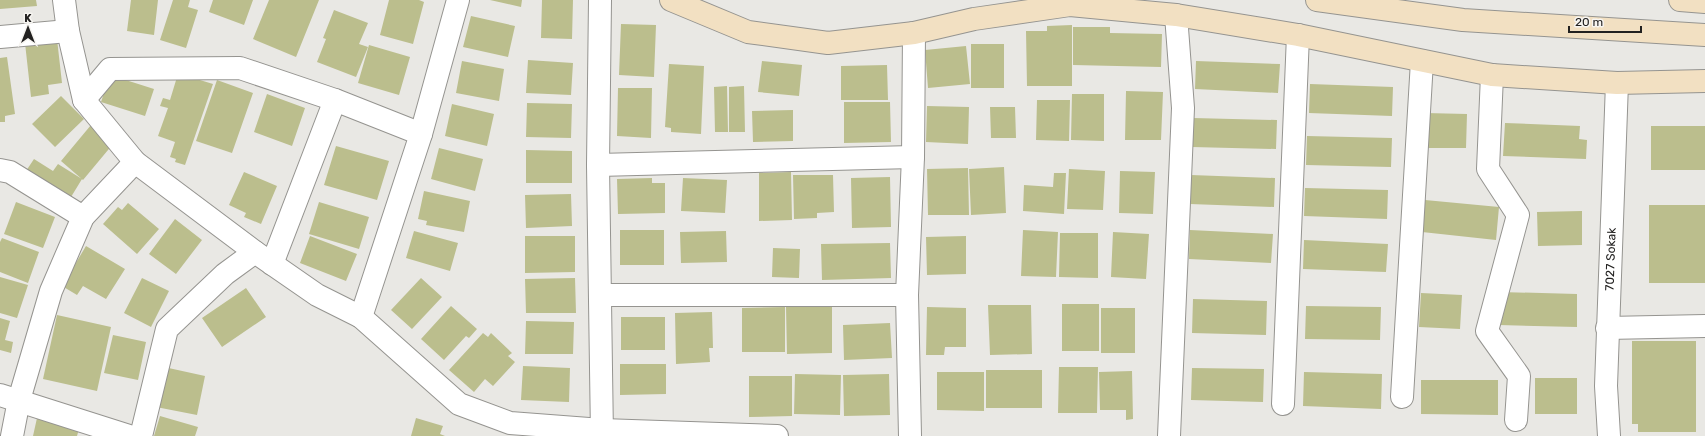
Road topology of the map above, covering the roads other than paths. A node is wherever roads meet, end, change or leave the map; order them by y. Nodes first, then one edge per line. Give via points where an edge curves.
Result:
1 (64, 0) edge
2 (458, 0) edge
3 (600, 0) edge
4 (671, 0) edge
5 (1317, 0) edge
6 (1680, 0) edge
7 (1705, 2) edge
8 (1097, 4) edge
9 (1176, 15) junction
10 (68, 31) junction
11 (914, 33) junction
12 (1298, 35) junction
13 (1705, 35) edge
14 (0, 37) edge
15 (1422, 61) junction
16 (1492, 74) junction
17 (1705, 81) edge
18 (1617, 83) junction
19 (84, 100) junction
20 (334, 100) junction
21 (421, 134) junction
22 (913, 158) junction
23 (135, 162) junction
24 (598, 165) junction
25 (0, 170) edge
26 (83, 217) junction
27 (255, 252) junction
28 (272, 264) junction
29 (600, 295) junction
30 (907, 296) junction
31 (361, 317) junction
32 (1705, 326) edge
33 (1607, 328) junction
34 (10, 397) edge
35 (1402, 397) dead end
36 (1283, 404) dead end
37 (1516, 420) dead end
38 (602, 433) edge
39 (12, 436) edge
40 (129, 436) edge
41 (141, 436) edge
42 (777, 436) edge
43 (910, 436) edge
44 (1169, 436) edge
45 (1609, 436) edge

1 - 10 street
2 - 21 street
3 - 24 street
4 - 11 main road via 748,32 828,43
5 - 13 main road via 1463,20
6 - 7 main road
8 - 9 main road
8 - 11 main road via 1070,5 974,19
9 - 12 main road
9 - 44 street via 1184,108
10 - 14 street
10 - 19 street
11 - 22 street
12 - 15 main road
12 - 36 street
15 - 16 main road
15 - 35 street
16 - 18 main road
16 - 37 street via 1488,169 1518,214 1487,331 1519,376
17 - 18 main road
18 - 33 street, 7027 Sokak
19 - 20 street via 110,69 240,68
19 - 23 street
20 - 21 street
20 - 28 street
21 - 31 street
22 - 24 street
22 - 30 street
23 - 26 street
23 - 27 street
24 - 29 street
25 - 26 street via 10,172
26 - 34 street
27 - 28 street
27 - 41 street via 225,274 166,329
28 - 31 street via 317,296
29 - 30 street
29 - 38 street
30 - 43 street
31 - 38 street via 460,404 510,423
32 - 33 street
33 - 45 street, 7027 Sokak via 1606,386
34 - 39 street
34 - 40 street
38 - 42 street

